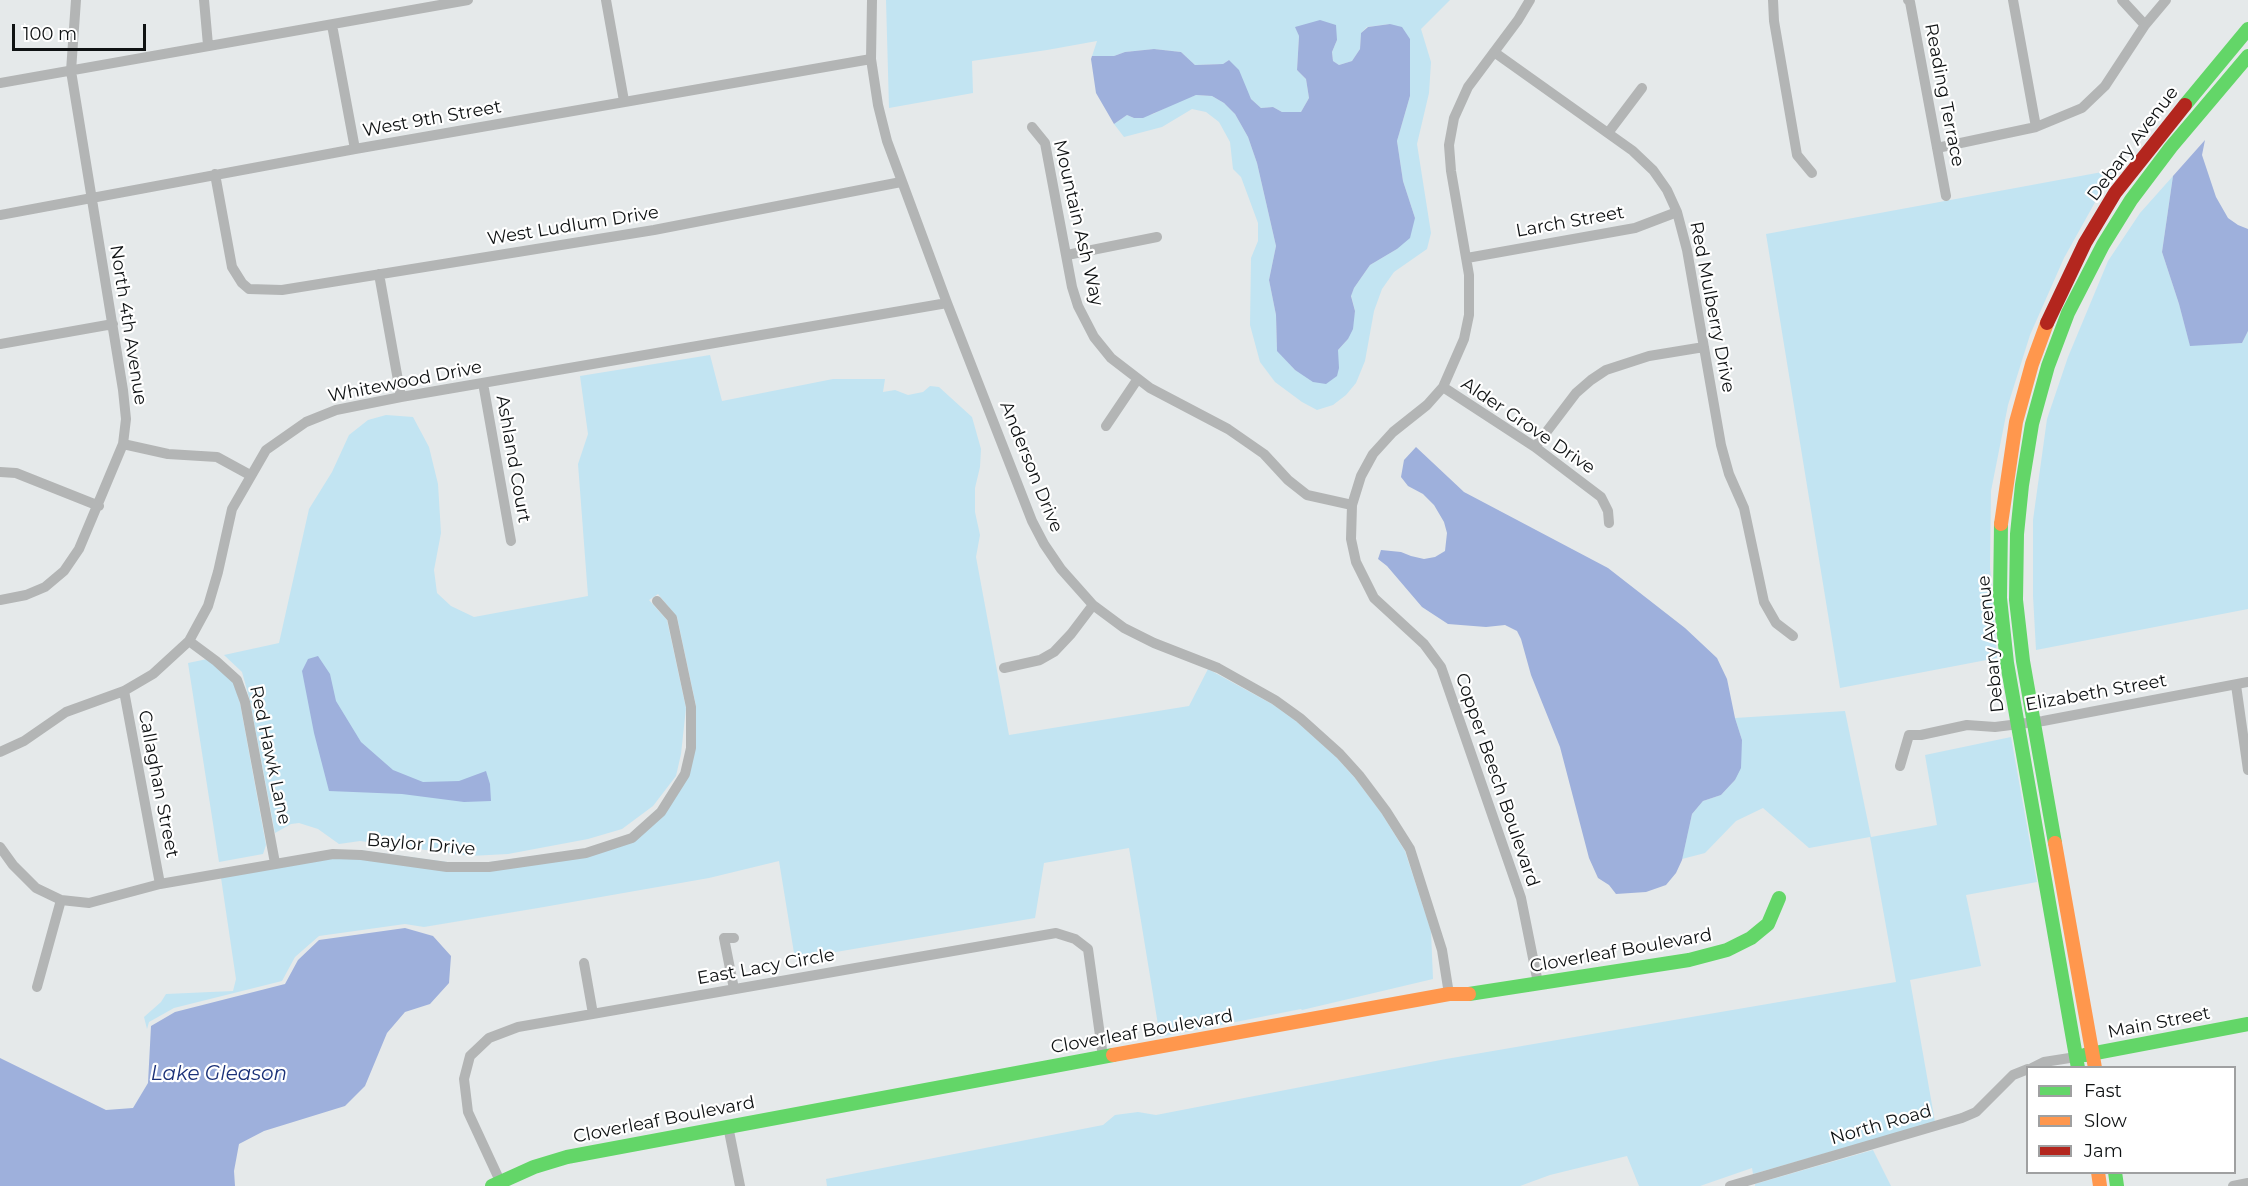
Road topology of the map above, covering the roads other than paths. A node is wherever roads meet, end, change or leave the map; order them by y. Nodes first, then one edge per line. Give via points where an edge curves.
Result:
1 (76, 0) edge
2 (204, 0) edge
3 (468, 0) edge
4 (606, 0) edge
5 (872, 0) edge
6 (1530, 0) edge
7 (1773, 0) edge
8 (1908, 0) edge
9 (2013, 0) edge
10 (2122, 0) edge
11 (2166, 0) edge
12 (333, 25) junction
13 (2145, 25) junction
14 (2248, 29) edge
15 (208, 45) junction
16 (1494, 52) junction
17 (2248, 56) edge
18 (871, 59) junction
19 (70, 71) junction
20 (0, 83) edge
21 (1642, 88) dead end
22 (624, 101) junction
23 (1032, 127) dead end
24 (2036, 128) junction
25 (1608, 133) junction
26 (1937, 148) junction
27 (355, 149) junction
28 (1812, 173) dead end
29 (215, 174) junction
30 (901, 182) junction
31 (1946, 196) dead end
32 (91, 200) junction
33 (1677, 212) junction
34 (0, 215) edge
35 (1157, 237) dead end
36 (1067, 255) junction
37 (1467, 258) junction
38 (379, 274) junction
39 (947, 303) junction
40 (113, 324) junction
41 (0, 344) edge
42 (1704, 347) junction
43 (1137, 380) junction
44 (483, 383) junction
45 (1443, 387) junction
46 (401, 397) junction
47 (1106, 426) dead end
48 (123, 444) junction
49 (1535, 447) junction
50 (0, 472) edge
51 (250, 475) junction
52 (1352, 505) junction
53 (99, 506) junction
54 (1609, 524) dead end
55 (511, 541) dead end
56 (0, 600) edge
57 (657, 601) dead end
58 (1093, 605) junction
59 (1793, 636) dead end
60 (189, 641) junction
61 (1004, 668) dead end
62 (2248, 682) edge
63 (2236, 685) junction
64 (124, 691) junction
65 (2034, 722) junction
66 (2018, 724) junction
67 (0, 752) edge
68 (1900, 766) dead end
69 (2248, 770) edge
70 (0, 847) edge
71 (275, 863) junction
72 (160, 884) junction
73 (1779, 898) dead end
74 (61, 900) junction
75 (734, 938) dead end
76 (584, 963) dead end
77 (1538, 982) junction
78 (37, 987) dead end
79 (734, 989) junction
80 (1449, 994) junction
81 (592, 1014) junction
82 (2248, 1024) edge
83 (1103, 1057) junction
84 (2093, 1061) edge
85 (2077, 1062) edge
86 (2035, 1066) edge
87 (2026, 1070) edge
88 (728, 1126) junction
89 (2248, 1183) edge
90 (496, 1184) edge
91 (740, 1186) edge
92 (1730, 1186) edge
93 (2233, 1186) edge

1 - 19 street, North 4th Avenue
2 - 15 street
3 - 12 street
4 - 22 street
5 - 18 street, Anderson Drive
6 - 16 street, Copper Beech Boulevard
7 - 28 street via 1797,155
8 - 26 street, Reading Terrace
9 - 24 street
10 - 13 street
11 - 13 street
12 - 15 street
12 - 27 street
13 - 24 street via 2105,86 2082,108
14 - 66 main road, Debary Avenue via 2115,193 2052,310 2032,364 2016,422 2000,531 2000,598
15 - 19 street
16 - 25 street, Red Mulberry Drive
16 - 37 street, Copper Beech Boulevard via 1468,87 1454,118 1449,145
17 - 65 main road, Debary Avenue via 2131,200 2068,313 2048,366 2032,424 2017,534 2016,600
18 - 22 street, West 9th Street
18 - 30 street, Anderson Drive via 878,105
19 - 20 street
19 - 32 street, North 4th Avenue
21 - 25 street
22 - 27 street, West 9th Street
23 - 36 street, Mountain Ash Way via 1045,143
24 - 26 street
25 - 33 street, Red Mulberry Drive via 1653,171
26 - 31 street, Reading Terrace
27 - 29 street, West 9th Street
29 - 32 street, West 9th Street
29 - 38 street, West Ludlum Drive via 232,267 249,289 282,290
30 - 38 street, West Ludlum Drive via 654,230
30 - 39 street, Anderson Drive
32 - 34 street, West 9th Street
32 - 40 street, North 4th Avenue
33 - 37 street, Larch Street via 1635,228
33 - 42 street, Red Mulberry Drive
35 - 36 street
36 - 43 street, Mountain Ash Way via 1072,287 1085,322 1111,358
37 - 45 street, Copper Beech Boulevard via 1469,315 1464,339
38 - 46 street
39 - 44 street, Whitewood Drive
39 - 58 street, Anderson Drive via 1036,528 1061,569
40 - 41 street
40 - 48 street, North 4th Avenue via 126,419
42 - 49 street via 1649,356 1606,370 1576,393
42 - 59 street, Red Mulberry Drive via 1721,445 1744,508 1764,602 1776,623
43 - 47 street
43 - 52 street, Mountain Ash Way via 1228,429 1264,454 1307,495
44 - 46 street, Whitewood Drive
44 - 55 street, Ashland Court
45 - 49 street, Alder Grove Drive
45 - 52 street, Copper Beech Boulevard via 1373,454
46 - 51 street, Whitewood Drive via 336,410 306,422 266,450
48 - 51 street via 168,454 217,457
48 - 53 street, North 4th Avenue
49 - 54 street, Alder Grove Drive via 1601,497
50 - 53 street via 16,473
51 - 60 street, Whitewood Drive via 232,509 208,606
52 - 77 street, Copper Beech Boulevard via 1353,550 1368,587 1383,609 1434,656 1450,688 1521,898
53 - 56 street, North 4th Avenue via 64,571 45,587
57 - 71 street, Baylor Drive via 672,618 691,707 691,748 685,774 662,812 632,838 586,853 489,867 447,867 361,855
58 - 61 street via 1054,652 1040,660
58 - 80 street, Anderson Drive via 1124,628 1218,668 1275,700 1300,718 1359,775 1410,849 1442,950
60 - 64 street, Whitewood Drive via 153,675
60 - 71 street, Red Hawk Lane via 237,680 245,702
62 - 63 street, Elizabeth Street
63 - 65 street, Elizabeth Street
63 - 69 street
64 - 67 street, Whitewood Drive via 66,712 24,741
64 - 72 street, Callaghan Street
65 - 66 street, Elizabeth Street
65 - 84 main road, Debary Avenue
66 - 68 street, Elizabeth Street via 1995,728 1967,725 1909,735
66 - 85 main road, Debary Avenue
70 - 74 street, Baylor Drive via 36,888
71 - 72 street, Baylor Drive
72 - 74 street, Baylor Drive via 89,903
73 - 77 main road, Cloverleaf Boulevard via 1768,924 1727,950 1689,960
74 - 78 street
75 - 79 street via 724,938
76 - 81 street
77 - 80 main road, Cloverleaf Boulevard via 1479,994
79 - 81 street, East Lacy Circle
79 - 83 street, East Lacy Circle via 1056,933 1075,939 1088,949
80 - 83 main road, Cloverleaf Boulevard
81 - 90 street, East Lacy Circle via 499,1033 470,1056 465,1078 468,1112
82 - 84 main road, Main Street
83 - 88 main road, Cloverleaf Boulevard
84 - 85 main road, Main Street
85 - 86 street, North Road via 2044,1062
87 - 92 street, North Road via 2013,1075 1976,1112 1962,1118
88 - 90 main road, Cloverleaf Boulevard via 567,1157
88 - 91 street
89 - 93 street

